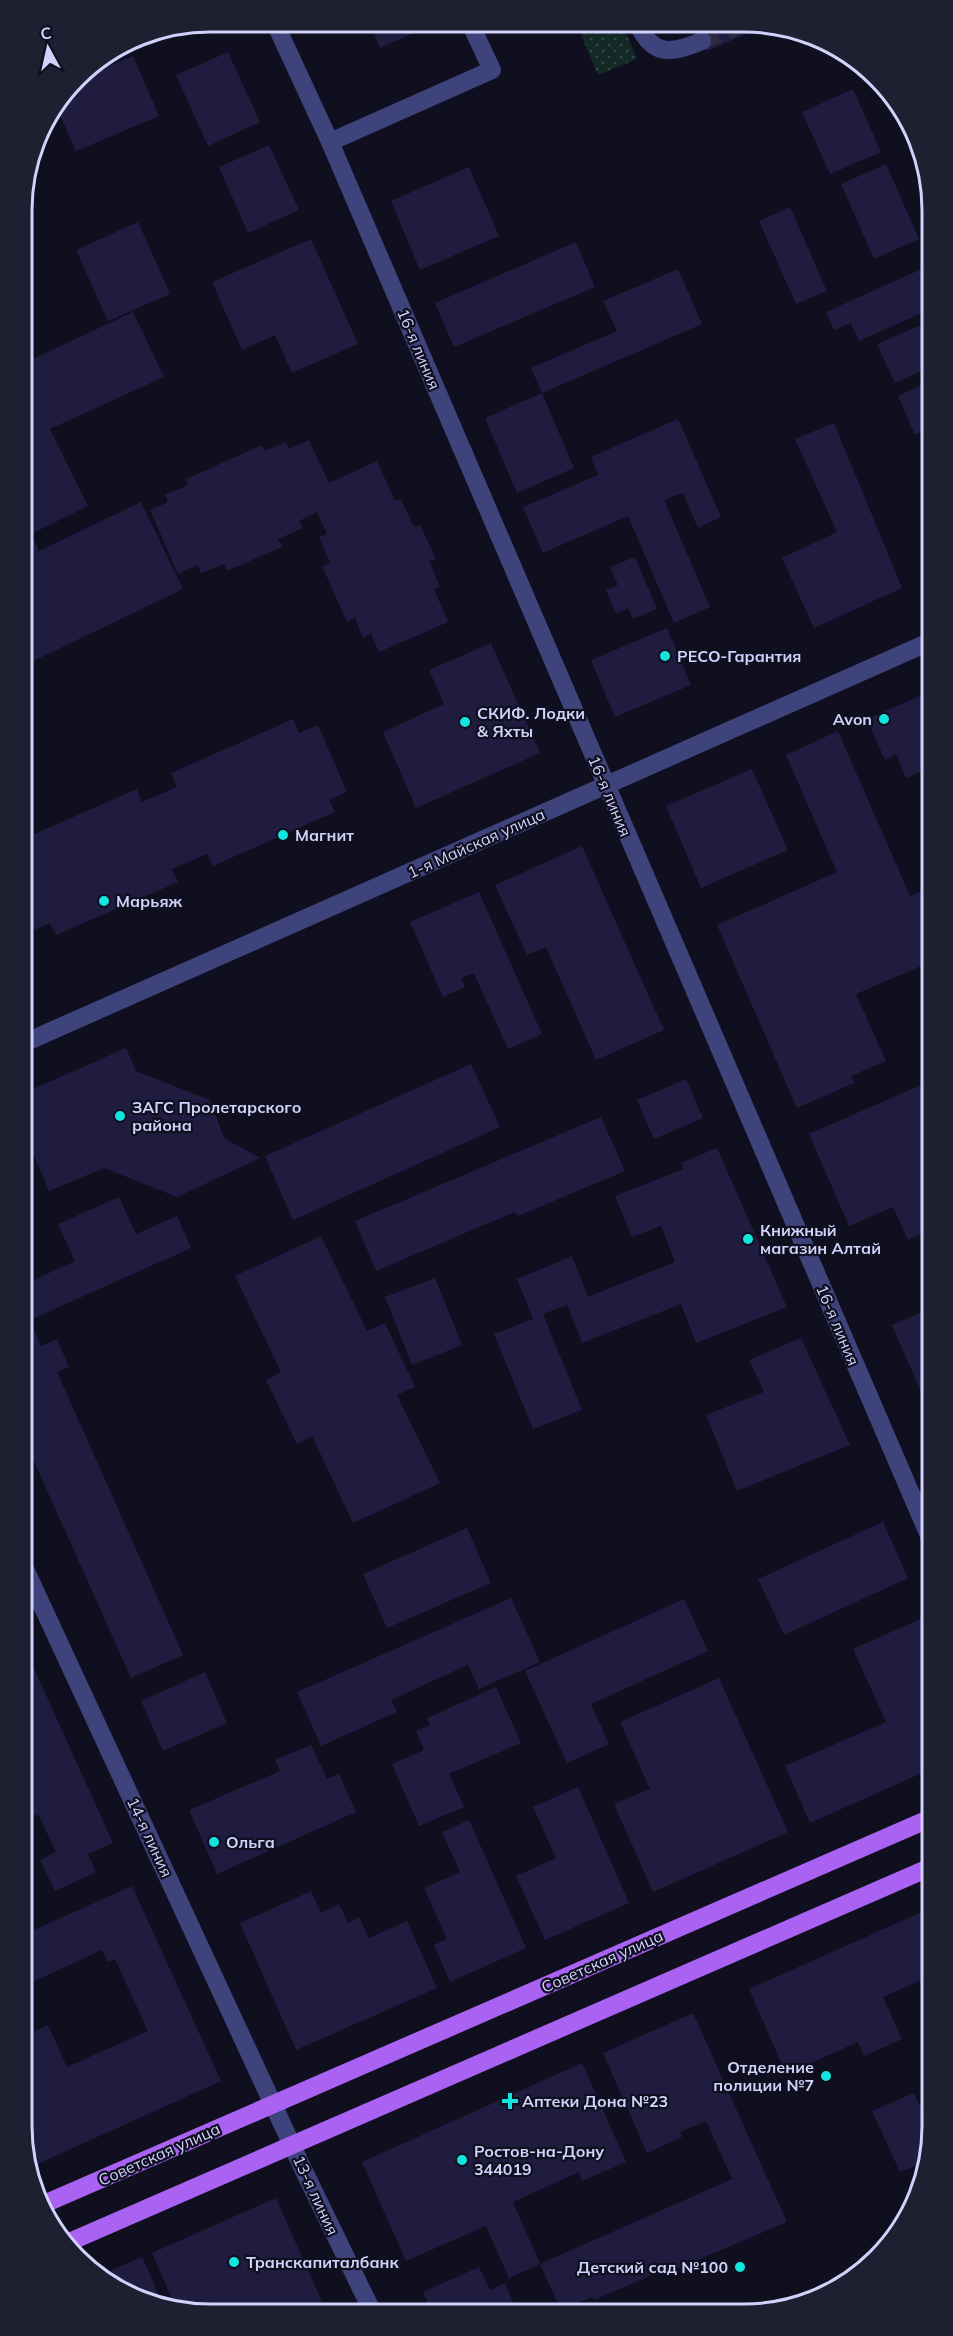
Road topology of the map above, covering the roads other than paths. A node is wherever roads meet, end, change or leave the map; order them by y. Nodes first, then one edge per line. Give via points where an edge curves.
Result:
1 (279, 31) edge
2 (474, 31) edge
3 (642, 31) edge
4 (702, 41) tunnel mouth
5 (330, 142) junction
6 (922, 645) edge
7 (606, 786) junction
8 (32, 1039) edge
9 (921, 1518) edge
10 (32, 1584) edge
11 (921, 1822) edge
12 (921, 1871) edge
13 (274, 2104) junction
14 (293, 2145) junction
15 (49, 2202) edge
16 (73, 2240) edge
17 (369, 2304) edge

1 - 5 street, 16-я линия
2 - 5 street via 492,70
3 - 4 street via 651,45 665,51 682,50
5 - 7 street, 16-я линия
6 - 7 street, 1-я Майская улица
7 - 8 street, 1-я Майская улица
7 - 9 street, 16-я линия
10 - 13 street, 14-я линия
11 - 13 main road, Советская улица
12 - 14 main road
13 - 14 street
13 - 15 main road, Советская улица
14 - 16 main road
14 - 17 street, 13-я линия

